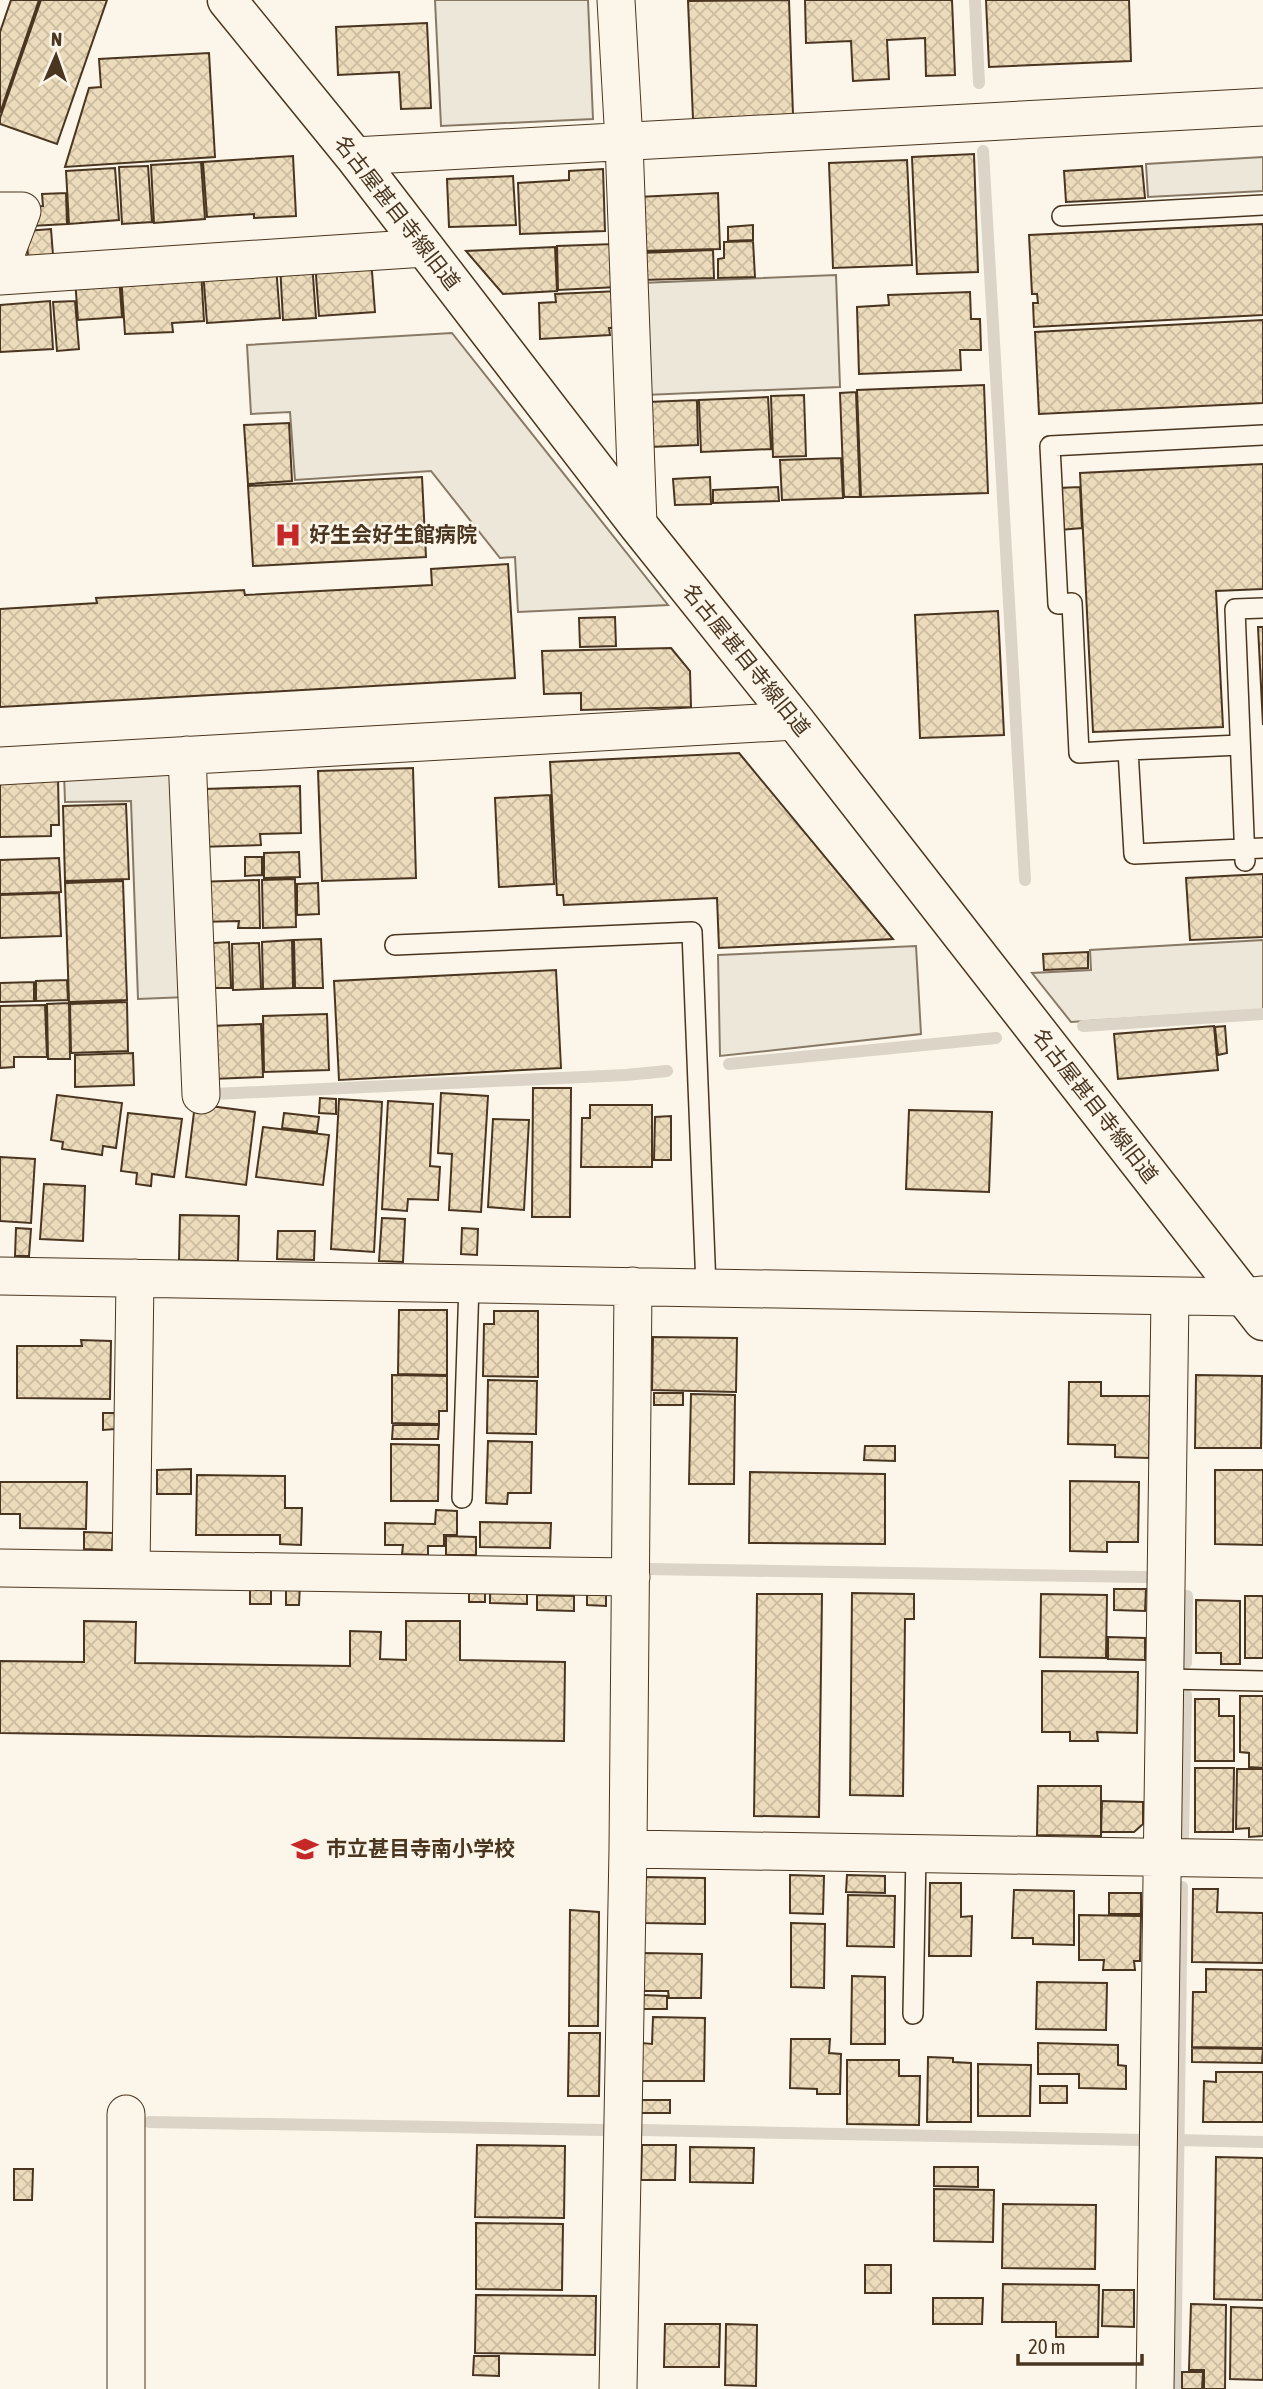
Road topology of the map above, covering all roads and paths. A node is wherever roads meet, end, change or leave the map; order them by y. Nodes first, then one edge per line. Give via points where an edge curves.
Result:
1 (227, 0) edge
2 (616, 0) edge
3 (1263, 107) edge
4 (624, 142) junction
5 (354, 156) junction
6 (1263, 205) edge
7 (0, 211) edge
8 (1062, 216) dead end
9 (425, 248) junction
10 (0, 269) edge
11 (0, 276) edge
12 (1263, 435) edge
13 (638, 525) junction
14 (1263, 608) edge
15 (794, 721) junction
16 (1240, 745) junction
17 (1128, 750) junction
18 (187, 755) junction
19 (0, 766) edge
20 (1251, 853) edge
21 (395, 945) dead end
22 (201, 1095) dead end
23 (0, 1276) edge
24 (135, 1278) junction
25 (469, 1284) junction
26 (633, 1286) junction
27 (706, 1287) junction
28 (1170, 1296) junction
29 (1257, 1305) edge
30 (462, 1498) dead end
31 (0, 1568) edge
32 (131, 1570) junction
33 (631, 1577) junction
34 (1165, 1679) junction
35 (1263, 1681) edge
36 (628, 1849) junction
37 (916, 1853) junction
38 (1163, 1858) junction
39 (1263, 1859) edge
40 (913, 2014) dead end
41 (126, 2115) dead end
42 (126, 2389) edge
43 (618, 2389) edge
44 (1155, 2389) edge

1 - 5 street, 名古屋甚目寺線旧道
2 - 4 street
3 - 4 street
4 - 5 street
4 - 13 street
5 - 9 street, 名古屋甚目寺線旧道
6 - 8 lane
7 - 10 street via 22,211
9 - 11 street
9 - 13 street, 名古屋甚目寺線旧道
12 - 17 lane via 1050,446 1058,604 1072,603 1079,753
13 - 15 street, 名古屋甚目寺線旧道
14 - 16 lane via 1235,609
15 - 18 street
15 - 29 street, 名古屋甚目寺線旧道
16 - 17 lane
16 - 20 lane
17 - 20 lane via 1134,854
18 - 19 street
18 - 22 street
21 - 27 lane via 692,932
23 - 24 street
24 - 25 street
24 - 32 street
25 - 26 street
25 - 30 lane
26 - 27 street
26 - 33 street
27 - 28 street
28 - 29 street
28 - 34 street
31 - 32 street
32 - 33 street
33 - 36 street
34 - 35 lane
34 - 38 street
36 - 37 street
36 - 43 street
37 - 38 street
37 - 40 lane
38 - 39 street
38 - 44 street
41 - 42 street

